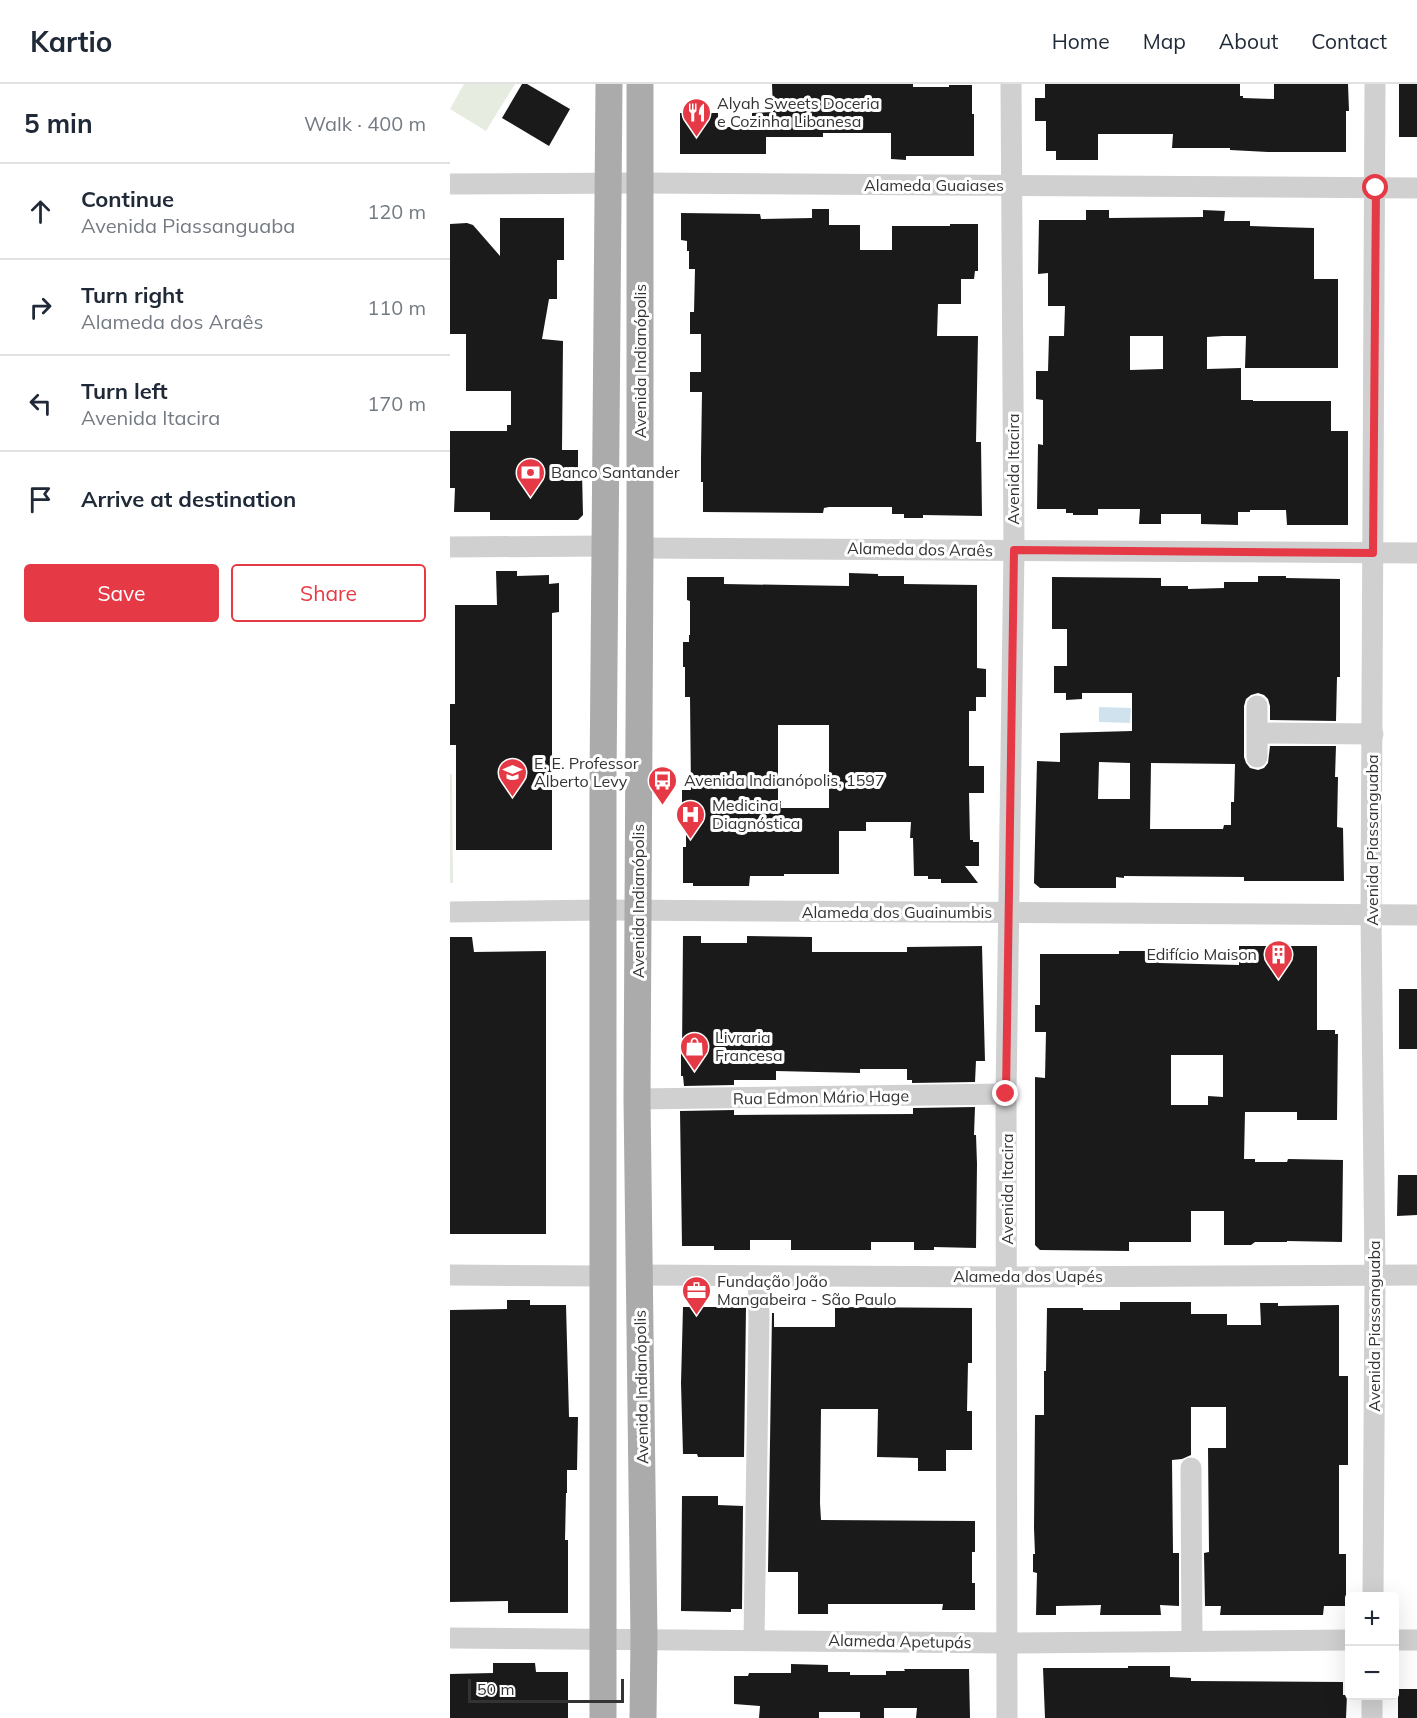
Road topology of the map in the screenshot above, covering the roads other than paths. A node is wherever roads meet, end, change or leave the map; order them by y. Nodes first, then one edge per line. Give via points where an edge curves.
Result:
1 (609, 84) edge
2 (640, 84) edge
3 (1011, 84) edge
4 (1375, 84) edge
5 (639, 183) junction
6 (450, 184) edge
7 (609, 184) junction
8 (1011, 185) junction
9 (1376, 188) junction
10 (1417, 188) edge
11 (606, 546) junction
12 (450, 547) edge
13 (640, 548) junction
14 (1014, 550) junction
15 (1373, 553) junction
16 (1417, 553) edge
17 (1257, 706) dead end
18 (1257, 733) junction
19 (1372, 734) junction
20 (1257, 757) dead end
21 (604, 910) junction
22 (638, 911) junction
23 (450, 912) edge
24 (1008, 912) junction
25 (1371, 915) junction
26 (1417, 915) edge
27 (1006, 1094) junction
28 (636, 1099) junction
29 (450, 1275) edge
30 (639, 1275) junction
31 (1375, 1275) junction
32 (1417, 1275) edge
33 (604, 1276) junction
34 (758, 1276) junction
35 (1007, 1277) junction
36 (1191, 1468) dead end
37 (1373, 1592) edge
38 (450, 1638) edge
39 (604, 1638) junction
40 (644, 1639) junction
41 (754, 1640) junction
42 (1345, 1640) edge
43 (1399, 1640) edge
44 (1417, 1640) edge
45 (1192, 1641) junction
46 (1007, 1643) junction
47 (1372, 1700) edge
48 (603, 1718) edge
49 (643, 1718) edge
50 (1007, 1718) edge
51 (1372, 1718) edge

1 - 7 main road, Avenida Indianópolis
2 - 5 main road, Avenida Indianópolis
3 - 8 street, Avenida Itacira
4 - 9 street, Avenida Piassanguaba
5 - 7 street, Alameda Guaiases
5 - 8 street, Alameda Guaiases
5 - 13 main road, Avenida Indianópolis
6 - 7 street, Alameda Guaiases
7 - 11 main road, Avenida Indianópolis
8 - 9 street, Alameda Guaiases
8 - 14 street, Avenida Itacira
9 - 10 street, Alameda Guaiases
9 - 15 street, Avenida Piassanguaba
11 - 12 street
11 - 21 main road, Avenida Indianópolis
13 - 14 street, Alameda dos Araês
13 - 22 main road, Avenida Indianópolis
14 - 15 street, Alameda dos Araês
14 - 24 street, Avenida Itacira
15 - 16 street, Alameda dos Araês
15 - 19 street, Avenida Piassanguaba
17 - 18 street
18 - 19 street
18 - 20 street
19 - 25 street, Avenida Piassanguaba
21 - 22 street, Alameda dos Guainumbis
21 - 23 street, Alameda dos Guainumbis
21 - 33 main road, Avenida Indianópolis
22 - 24 street, Alameda dos Guainumbis
22 - 28 main road, Avenida Indianópolis
24 - 25 street, Alameda dos Guainumbis
24 - 27 street, Avenida Itacira
25 - 26 street, Alameda dos Guainumbis
25 - 31 street, Avenida Piassanguaba
27 - 28 street, Rua Edmon Mário Hage
27 - 35 street, Avenida Itacira
28 - 30 main road, Avenida Indianópolis
29 - 33 street
30 - 34 street, Alameda dos Uapés
30 - 40 main road, Avenida Indianópolis
31 - 32 street, Alameda dos Uapés
31 - 35 street, Alameda dos Uapés
31 - 37 street, Avenida Piassanguaba
33 - 39 main road, Avenida Indianópolis
34 - 35 street, Alameda dos Uapés
34 - 41 street
35 - 46 street, Avenida Itacira
36 - 45 street
38 - 39 street, Alameda Apetupás
39 - 40 street, Alameda Apetupás
39 - 48 main road, Avenida Indianópolis
40 - 41 street, Alameda Apetupás
40 - 49 main road, Avenida Indianópolis
41 - 46 street, Alameda Apetupás
42 - 45 street, Alameda Apetupás
43 - 44 street
45 - 46 street, Alameda Apetupás
46 - 50 street, Avenida Itacira
47 - 51 street

